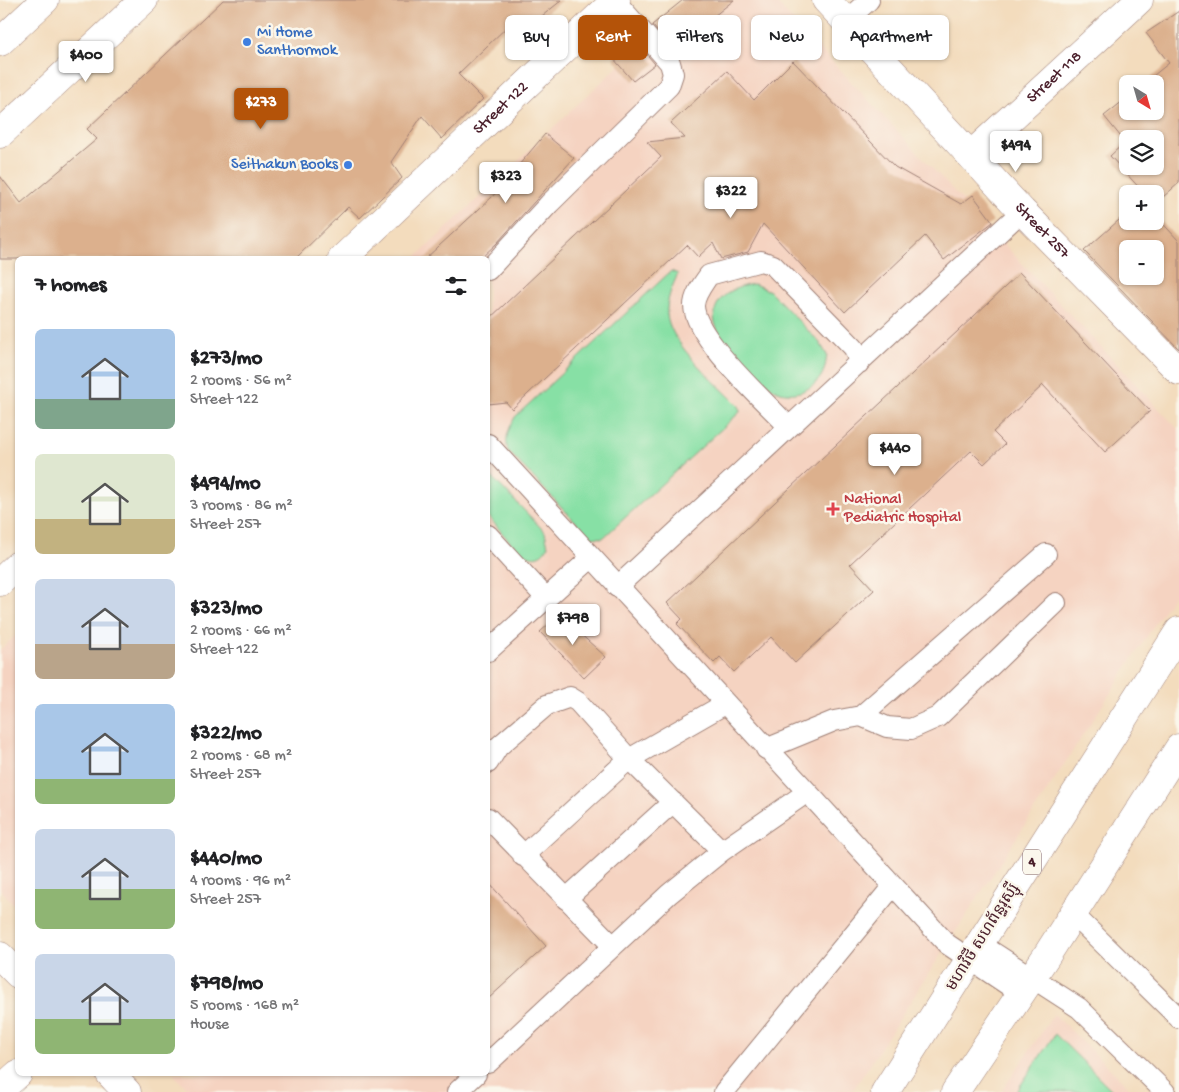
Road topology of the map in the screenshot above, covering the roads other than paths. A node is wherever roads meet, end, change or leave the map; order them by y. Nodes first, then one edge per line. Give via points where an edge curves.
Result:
1 (45, 0) edge
2 (144, 0) edge
3 (616, 0) edge
4 (826, 0) edge
5 (869, 0) edge
6 (1139, 0) edge
7 (840, 15) edge
8 (853, 15) edge
9 (0, 42) edge
10 (882, 60) edge
11 (0, 134) edge
12 (970, 155) junction
13 (1022, 211) junction
14 (345, 256) edge
15 (490, 268) edge
16 (859, 363) junction
17 (1179, 371) edge
18 (790, 427) junction
19 (490, 452) edge
20 (490, 537) edge
21 (1046, 554) dead end
22 (591, 558) junction
23 (15, 568) edge
24 (0, 582) edge
25 (617, 587) junction
26 (546, 598) junction
27 (1056, 603) dead end
28 (1179, 631) edge
29 (490, 649) edge
30 (725, 704) junction
31 (861, 716) junction
32 (1179, 748) edge
33 (766, 749) junction
34 (629, 758) junction
35 (490, 760) edge
36 (806, 793) junction
37 (673, 802) junction
38 (490, 820) edge
39 (722, 851) junction
40 (523, 856) junction
41 (892, 887) junction
42 (566, 899) junction
43 (1073, 914) junction
44 (612, 945) junction
45 (975, 952) junction
46 (0, 956) edge
47 (15, 971) edge
48 (1026, 986) junction
49 (1179, 1018) edge
50 (490, 1061) edge
51 (16, 1076) edge
52 (112, 1076) edge
53 (474, 1076) edge
54 (0, 1090) edge
55 (127, 1092) edge
56 (457, 1092) edge
57 (724, 1092) edge
58 (885, 1092) edge
59 (955, 1092) edge
60 (1165, 1092) edge

1 - 9 main road
2 - 11 main road
3 - 14 main road, Street 122
3 - 15 lane via 670,64 669,86 548,204
4 - 7 main road, Street 257
5 - 8 lane
6 - 12 main road, Street 118
10 - 12 main road, Street 257
12 - 13 main road, Street 257
13 - 16 lane
13 - 17 main road, Street 257
16 - 18 lane
16 - 18 lane via 854,348 773,264 761,261 708,275 694,306 698,324 712,345
18 - 25 lane
19 - 22 lane
20 - 26 lane
21 - 31 lane
22 - 25 lane
22 - 26 lane
23 - 24 main road
25 - 30 lane
26 - 29 lane
27 - 31 lane via 938,717 911,729 887,727
28 - 45 main road, មហាវិថី សហព័ន្ធរុស្ស៊ី / 4
30 - 33 lane
30 - 34 lane
31 - 33 lane via 834,721
32 - 43 main road
33 - 36 lane
34 - 35 lane via 570,696 547,705 498,747
34 - 37 lane
34 - 40 lane
36 - 39 lane
36 - 41 lane
37 - 39 lane
37 - 42 lane
38 - 40 lane
39 - 44 lane
40 - 42 lane
41 - 45 lane via 946,944
41 - 57 lane
42 - 44 lane
43 - 48 main road
43 - 49 lane
44 - 50 lane
45 - 48 lane
45 - 58 main road, មហាវិថី សហព័ន្ធរុស្ស៊ី / 4
46 - 47 main road
48 - 59 main road
48 - 60 lane via 1079,1008
51 - 54 main road
52 - 55 main road
53 - 56 lane

